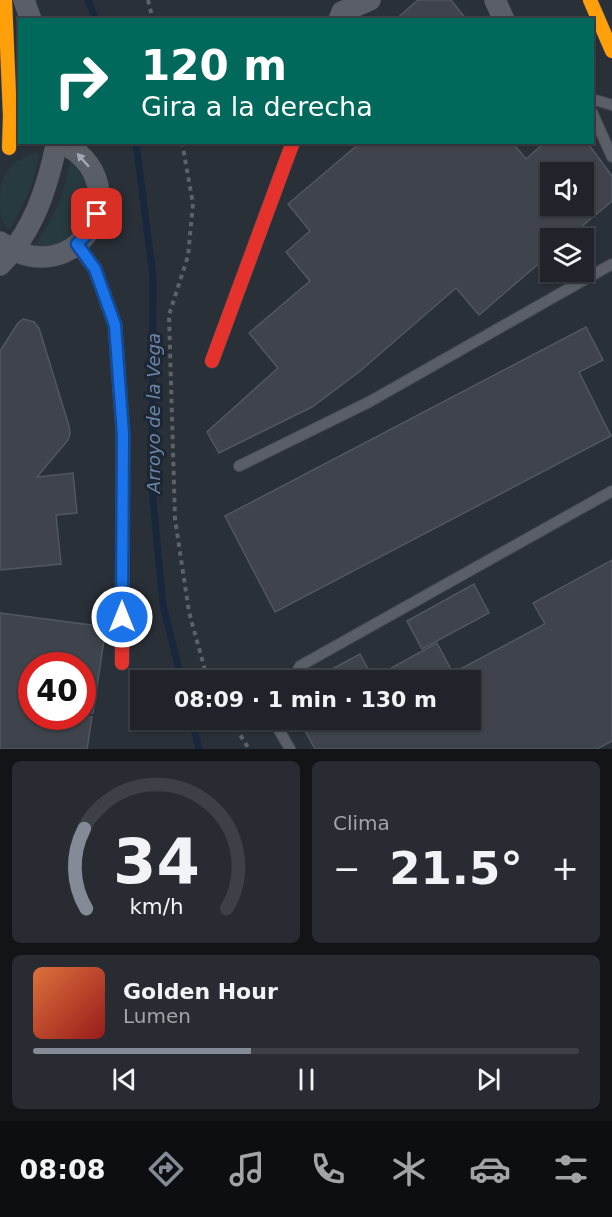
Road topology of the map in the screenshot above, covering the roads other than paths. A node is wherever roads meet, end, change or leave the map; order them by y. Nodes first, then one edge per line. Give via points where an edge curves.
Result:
1 (4, 0) edge
2 (24, 0) edge
3 (370, 0) edge
4 (495, 0) edge
5 (590, 0) edge
6 (30, 18) edge
7 (340, 18) edge
8 (503, 18) edge
9 (612, 51) edge
10 (5, 99) edge
11 (594, 100) edge
12 (612, 105) edge
13 (594, 116) edge
14 (57, 144) edge
15 (63, 144) edge
16 (292, 144) edge
17 (10, 149) edge
18 (612, 157) edge
19 (77, 244) junction
20 (4, 252) edge
21 (612, 264) edge
22 (212, 361) dead end
23 (239, 466) dead end
24 (612, 491) edge
25 (122, 663) dead end
26 (298, 670) edge
27 (279, 730) edge
28 (290, 749) edge

1 - 10 main road
2 - 6 street
3 - 7 street via 342,12
4 - 8 street
5 - 9 main road
10 - 17 main road
11 - 12 lane
13 - 18 lane
14 - 20 street via 42,201
19 -> 15 street via 90,231 99,196 96,178 87,162
16 - 22 main road
19 - 20 street via 46,257
19 - 25 main road via 95,269 115,325 123,434
21 - 23 lane via 369,402
24 - 26 lane
27 - 28 lane

